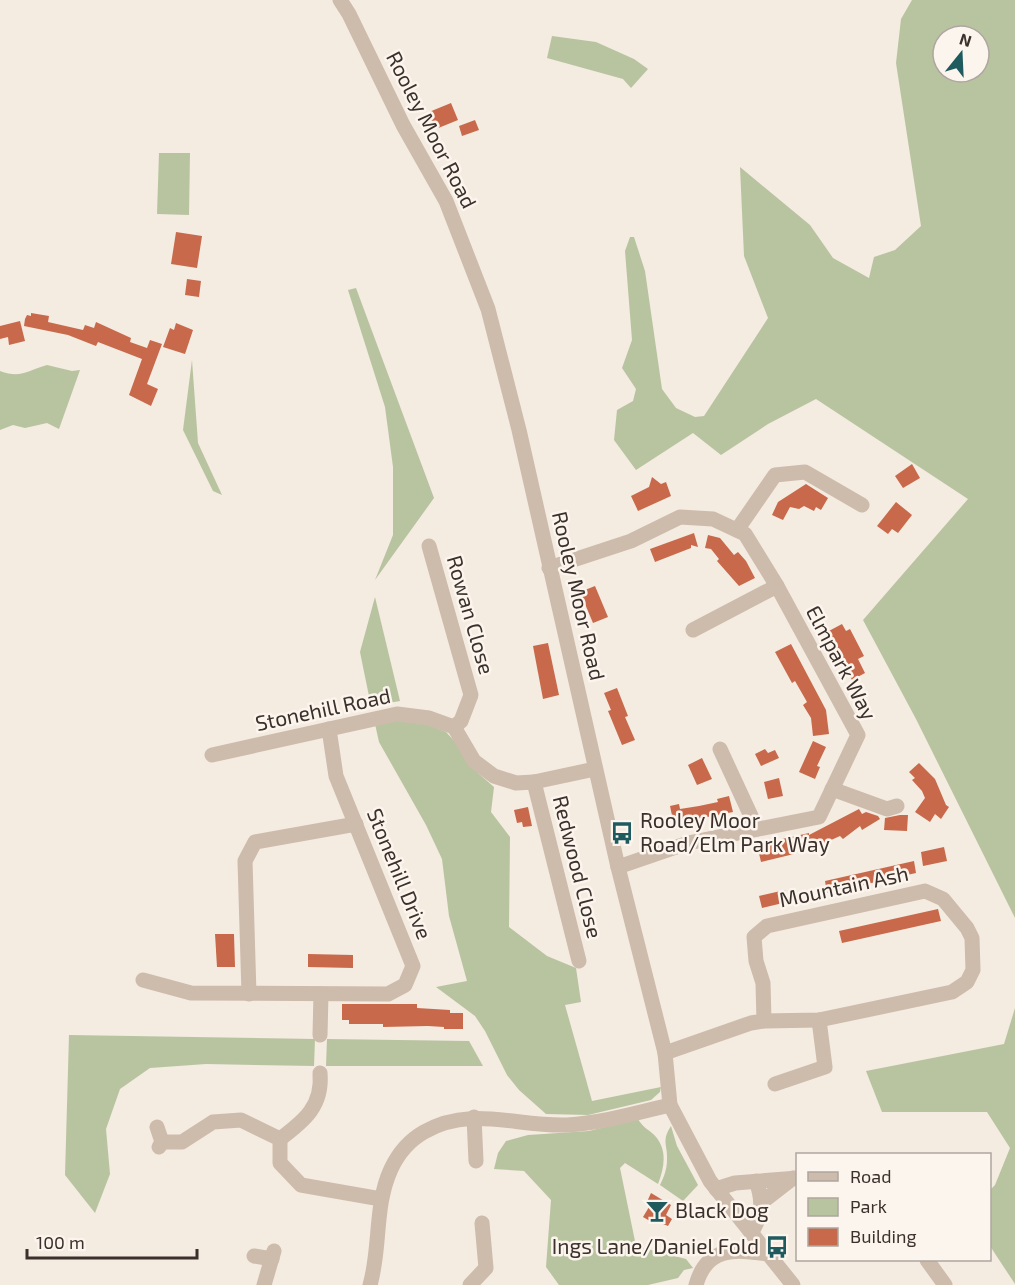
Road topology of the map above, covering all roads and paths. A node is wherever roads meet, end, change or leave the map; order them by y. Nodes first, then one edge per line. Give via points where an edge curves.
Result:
1 (340, 0) edge
2 (862, 505) dead end
3 (737, 530) junction
4 (429, 546) dead end
5 (549, 568) junction
6 (777, 586) junction
7 (693, 630) dead end
8 (454, 727) junction
9 (329, 729) junction
10 (720, 748) dead end
11 (212, 755) dead end
12 (595, 769) junction
13 (534, 782) junction
14 (832, 789) junction
15 (897, 806) dead end
16 (356, 824) junction
17 (757, 829) junction
18 (618, 867) junction
19 (579, 961) dead end
20 (143, 980) dead end
21 (249, 994) junction
22 (321, 994) junction
23 (764, 1020) junction
24 (819, 1020) junction
25 (320, 1035) dead end
26 (665, 1053) junction
27 (320, 1073) dead end
28 (775, 1084) dead end
29 (670, 1105) junction
30 (474, 1118) junction
31 (157, 1126) dead end
32 (280, 1139) junction
33 (476, 1161) dead end
34 (795, 1178) edge
35 (756, 1181) junction
36 (716, 1190) junction
37 (381, 1198) junction
38 (762, 1202) junction
39 (482, 1223) dead end
40 (748, 1229) junction
41 (731, 1250) junction
42 (769, 1254) junction
43 (254, 1256) dead end
44 (928, 1261) edge
45 (264, 1285) edge
46 (370, 1285) edge
47 (470, 1285) edge
48 (696, 1285) edge
49 (793, 1285) edge
50 (945, 1285) edge

1 - 5 street, Rooley Moor Road via 446,201 488,309
2 - 3 street via 805,472 775,475
3 - 5 street, Elmpark Way via 713,519 680,517 631,541
3 - 6 street, Elmpark Way via 746,534
4 - 8 street, Rowan Close via 471,695
5 - 12 street, Rooley Moor Road
6 - 7 street
6 - 14 street, Elmpark Way via 858,735
8 - 9 street, Stonehill Road via 429,718 397,714
8 - 13 street via 474,761 494,776 516,783
9 - 11 street, Stonehill Road
9 - 16 street, Stonehill Drive via 336,776
10 - 17 street
12 - 13 street
12 - 18 street, Rooley Moor Road
13 - 19 street, Redwood Close
14 - 15 street via 887,809
14 - 17 street, Elmpark Way via 819,817
16 - 21 street via 255,842 244,861
16 - 22 street, Stonehill Drive via 413,966 405,985 388,994
17 - 18 street, Elmpark Way via 688,843
18 - 26 street, Rooley Moor Road
20 - 21 street, Stonehill Drive via 191,993
21 - 22 street, Stonehill Drive
22 - 25 street
23 - 24 street, Mountain Ash
23 - 24 street, Mountain Ash via 763,983 754,937 767,926 926,891 943,899 967,928 972,938 973,970 960,988
23 - 26 street, Mountain Ash
24 - 28 street via 825,1067
26 - 29 street, Rooley Moor Road
27 - 32 street via 322,1088 314,1107 304,1121
29 - 30 street via 565,1125
29 - 36 street, Rooley Moor Road
30 - 33 street
30 - 37 street via 437,1125 415,1137 391,1169
31 - 32 street via 160,1145 182,1142 213,1122 241,1120
32 - 37 street via 280,1163 301,1185
34 - 35 street
34 - 38 street
35 - 36 street
35 - 38 street
36 - 40 street, Rooley Moor Road
37 - 46 street
38 - 40 street via 759,1217
39 - 47 street via 486,1268
40 - 41 street
40 - 42 street, Rooley Moor Road
41 - 42 street
41 - 48 street via 710,1261
42 - 49 street, Rooley Moor Road
43 - 45 street via 273,1255
44 - 50 street

